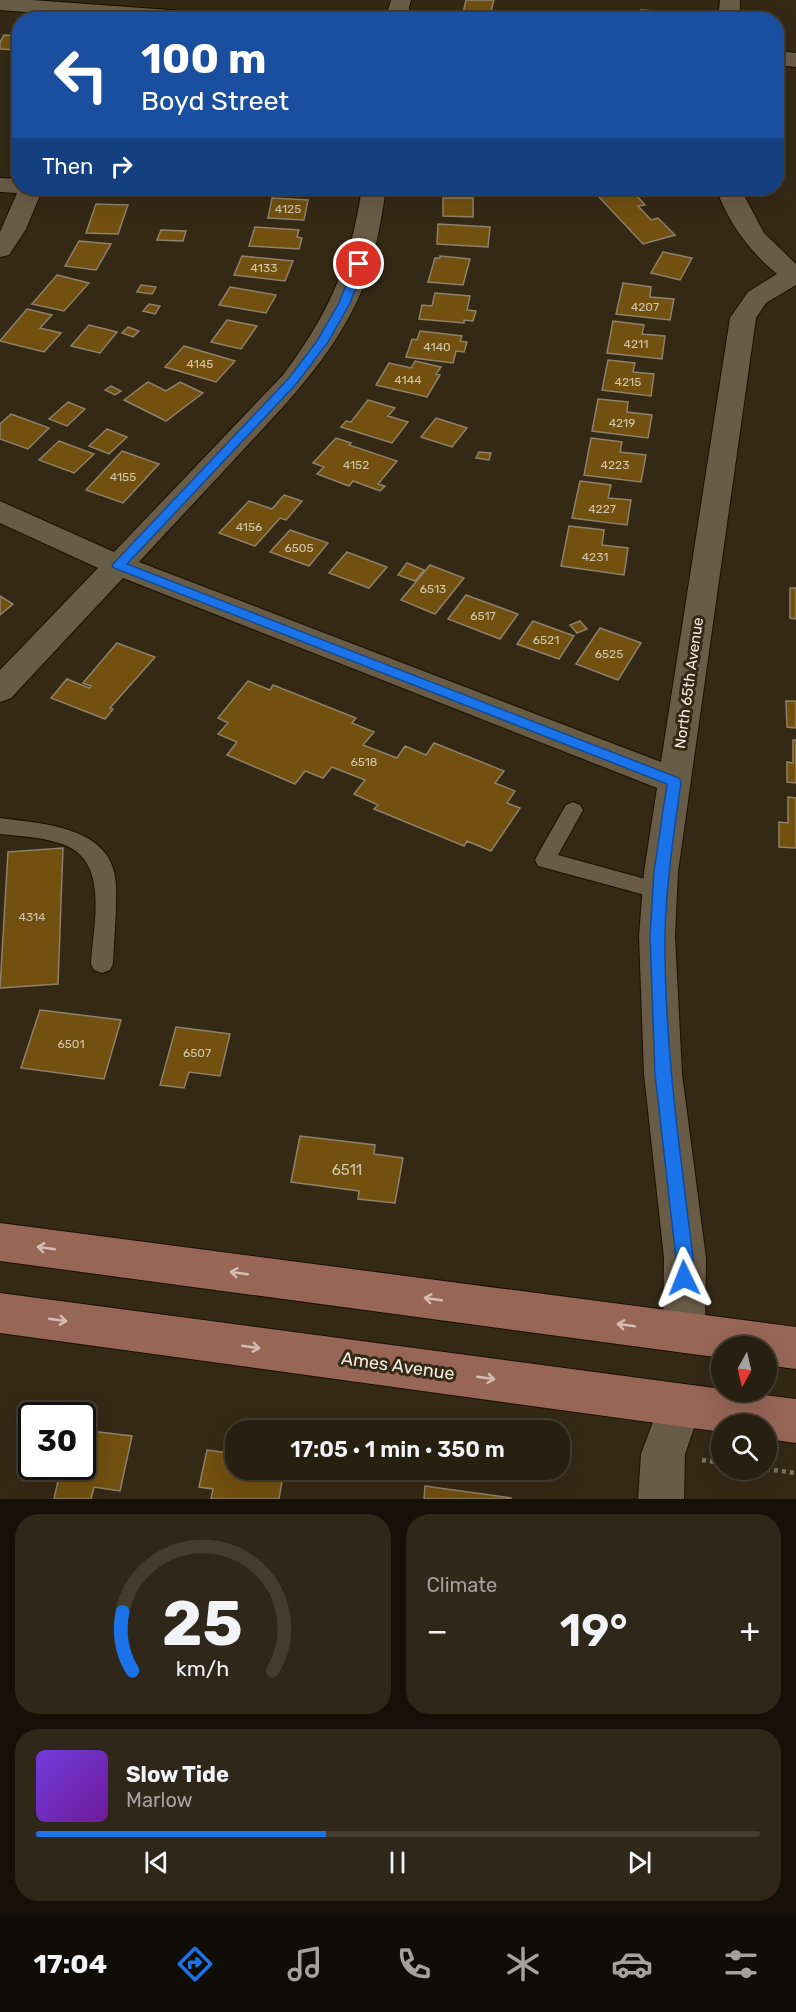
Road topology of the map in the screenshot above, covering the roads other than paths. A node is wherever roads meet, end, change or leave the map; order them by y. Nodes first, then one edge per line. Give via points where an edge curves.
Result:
1 (0, 4) edge
2 (69, 12) edge
3 (28, 195) edge
4 (373, 195) edge
5 (731, 195) edge
6 (0, 250) edge
7 (795, 277) edge
8 (0, 511) edge
9 (118, 565) junction
10 (0, 690) edge
11 (674, 782) junction
12 (573, 810) dead end
13 (0, 826) edge
14 (660, 891) junction
15 (102, 964) dead end
16 (0, 1242) edge
17 (0, 1313) edge
18 (684, 1333) junction
19 (796, 1348) edge
20 (680, 1404) junction
21 (796, 1420) edge
22 (661, 1499) edge

1 - 2 street
3 - 6 street
4 - 9 street via 359,264 344,303 322,342 293,381
5 - 7 street via 751,235
7 - 11 street, North 65th Avenue via 759,294 747,306 743,318
8 - 9 street
9 - 10 street
9 - 11 street
11 - 14 street, North 65th Avenue
12 - 14 lane via 545,860
13 - 15 lane via 69,837 84,843 95,854 106,883
14 - 18 street, North 65th Avenue via 657,936 663,1074 685,1258
18 -> 16 main road
17 -> 20 main road, Ames Avenue
18 - 19 main road
20 - 21 main road, Ames Avenue
20 - 22 street via 663,1454

